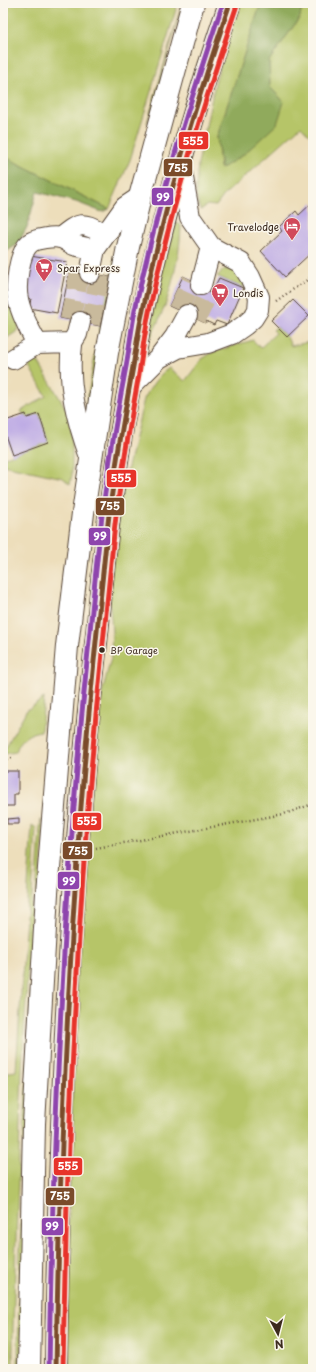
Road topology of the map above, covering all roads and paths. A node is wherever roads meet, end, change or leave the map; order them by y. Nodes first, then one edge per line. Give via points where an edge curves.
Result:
1 (193, 3) edge
2 (230, 3) edge
3 (180, 161) junction
4 (140, 197) junction
5 (101, 241) junction
6 (211, 245) junction
7 (90, 273) tunnel mouth
8 (313, 276) edge
9 (201, 285) tunnel mouth
10 (258, 310) junction
11 (37, 344) junction
12 (178, 348) junction
13 (159, 358) junction
14 (13, 359) dead end
15 (129, 388) junction
16 (90, 457) junction
17 (14, 758) dead end
18 (3, 759) edge
19 (313, 804) edge
20 (92, 848) dead end
21 (29, 1369) edge
22 (56, 1369) edge

1 - 4 highway
2 - 3 highway
3 - 6 lane via 190,217
3 - 15 highway via 144,306
4 - 5 lane via 125,207
4 - 16 highway via 107,353
5 - 7 lane
5 - 11 lane via 75,245 60,238 42,239 30,243 25,250 20,263 17,297
6 - 9 lane
6 - 10 lane via 242,263 259,297
8 - 10 path via 280,299
10 - 12 lane via 249,322 232,334 208,343
11 - 14 lane
11 - 16 lane via 78,329 70,372 81,433
12 - 13 lane
12 - 13 lane via 187,315 166,331
13 - 15 lane
15 - 22 highway via 113,485 92,668 77,848 66,1025
16 - 21 highway via 67,646 47,893 34,1124
17 - 18 path
19 - 20 path via 284,814

